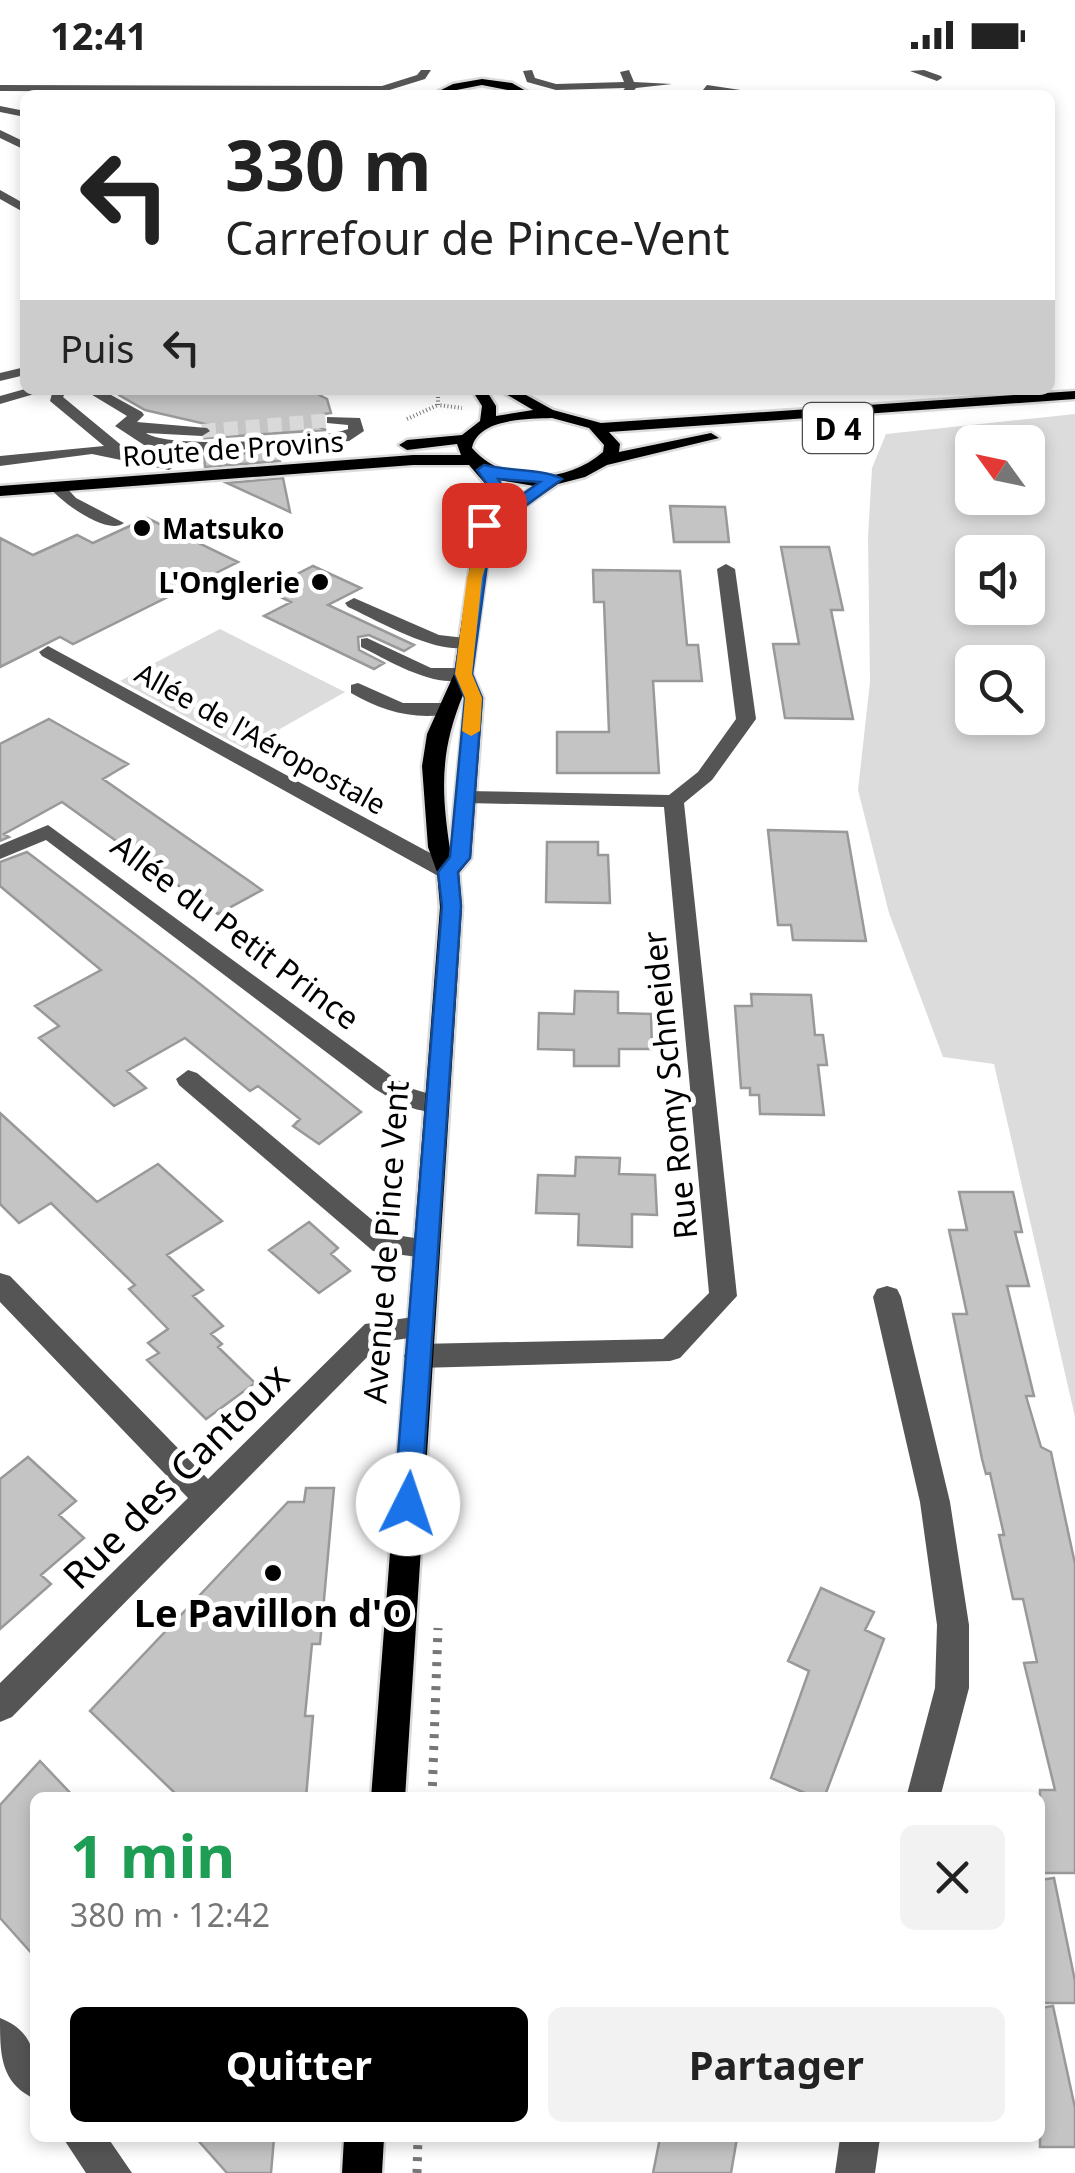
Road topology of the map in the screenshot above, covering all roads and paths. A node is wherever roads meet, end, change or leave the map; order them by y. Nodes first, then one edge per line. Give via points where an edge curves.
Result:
1 (426, 70) edge
2 (484, 70) edge
3 (528, 70) edge
4 (919, 70) edge
5 (625, 72) edge
6 (937, 78) dead end
7 (483, 83) junction
8 (667, 84) dead end
9 (630, 85) junction
10 (0, 88) edge
11 (707, 88) dead end
12 (74, 90) edge
13 (305, 90) edge
14 (447, 90) edge
15 (518, 90) edge
16 (632, 90) edge
17 (720, 90) edge
18 (57, 395) edge
19 (100, 395) edge
20 (438, 395) edge
21 (481, 395) edge
22 (516, 395) edge
23 (1075, 395) edge
24 (1075, 408) edge
25 (470, 409) dead end
26 (552, 414) junction
27 (332, 420) dead end
28 (488, 422) junction
29 (125, 425) junction
30 (599, 428) junction
31 (202, 431) tunnel mouth
32 (98, 433) junction
33 (758, 435) dead end
34 (466, 438) junction
35 (724, 438) dead end
36 (120, 452) junction
37 (0, 462) edge
38 (604, 462) junction
39 (168, 465) junction
40 (478, 465) junction
41 (555, 479) junction
42 (0, 480) edge
43 (57, 487) junction
44 (0, 492) edge
45 (116, 523) dead end
46 (481, 557) junction
47 (726, 569) dead end
48 (354, 603) dead end
49 (367, 643) dead end
50 (465, 643) junction
51 (48, 652) dead end
52 (463, 674) junction
53 (358, 689) dead end
54 (447, 710) junction
55 (466, 797) junction
56 (674, 802) junction
57 (0, 854) edge
58 (448, 872) junction
59 (188, 1079) dead end
60 (434, 1104) junction
61 (425, 1248) junction
62 (0, 1284) edge
63 (888, 1297) dead end
64 (419, 1342) junction
65 (207, 1498) junction
66 (0, 1706) edge
67 (388, 1792) edge
68 (926, 1792) edge
69 (0, 2037) edge
70 (30, 2074) edge
71 (86, 2142) edge
72 (364, 2142) edge
73 (418, 2142) edge
74 (859, 2142) edge
75 (112, 2173) edge
76 (362, 2173) edge
77 (417, 2173) edge
78 (855, 2173) edge

1 - 13 street via 384,89
2 - 7 main road
3 - 9 street via 530,80 556,87
4 - 6 street
5 - 9 street
7 - 14 main road
7 - 15 main road
8 - 9 street
9 - 16 street
10 - 12 street
11 - 17 street
18 - 32 street
19 - 29 street via 137,415
20 - 25 path via 438,405
21 - 28 main road
22 - 26 main road
23 - 30 main road, D 4
24 - 33 main road, D 4
26 - 28 main road
26 - 30 main road
27 - 29 street via 354,420 356,431 188,448 150,442
28 - 34 main road
29 - 31 street
29 - 32 street
30 - 38 main road via 612,444
32 - 36 street
34 - 39 main road, Route de Provins
34 - 40 main road, Avenue de Pince Vent via 464,450
35 - 38 main road
36 - 37 street via 92,448
36 - 39 street
38 - 41 main road
39 - 42 main road, Route de Provins
40 - 41 main road, Route de Provins via 505,476
40 - 43 main road, Route de Provins via 413,460
40 - 46 main road, Avenue de Pince Vent via 496,487
41 - 46 main road, Avenue de Pince Vent via 518,504
43 - 44 main road, Route de Provins
43 - 45 street via 70,501
46 - 50 main road, Avenue de Pince Vent
47 - 56 street via 746,719 705,776
48 - 50 street via 435,640
49 - 52 street via 428,673
50 - 52 main road, Avenue de Pince Vent
51 - 58 street, Allée de l'Aéropostale
52 - 54 main road, Avenue de Pince Vent
52 - 55 main road, Avenue de Pince Vent via 474,698
53 - 54 street via 390,708
54 - 58 main road, Avenue de Pince Vent via 432,781
55 - 56 street
55 - 58 main road, Avenue de Pince Vent via 460,858
56 - 64 street, Rue Romy Schneider via 723,1296 670,1350
57 - 60 street, Allée du Petit Prince via 48,830 384,1083
58 - 60 main road, Avenue de Pince Vent via 452,906
59 - 61 street via 382,1244
60 - 61 main road, Avenue de Pince Vent
61 - 64 main road, Avenue de Pince Vent
62 - 65 street
63 - 68 street via 935,1502 953,1624 952,1688
64 - 65 street, Rue des Cantoux via 376,1332
64 - 67 main road, Avenue de Pince Vent
65 - 66 street, Rue des Cantoux
69 - 70 street
71 - 75 street
72 - 76 main road
73 - 77 path
74 - 78 street

